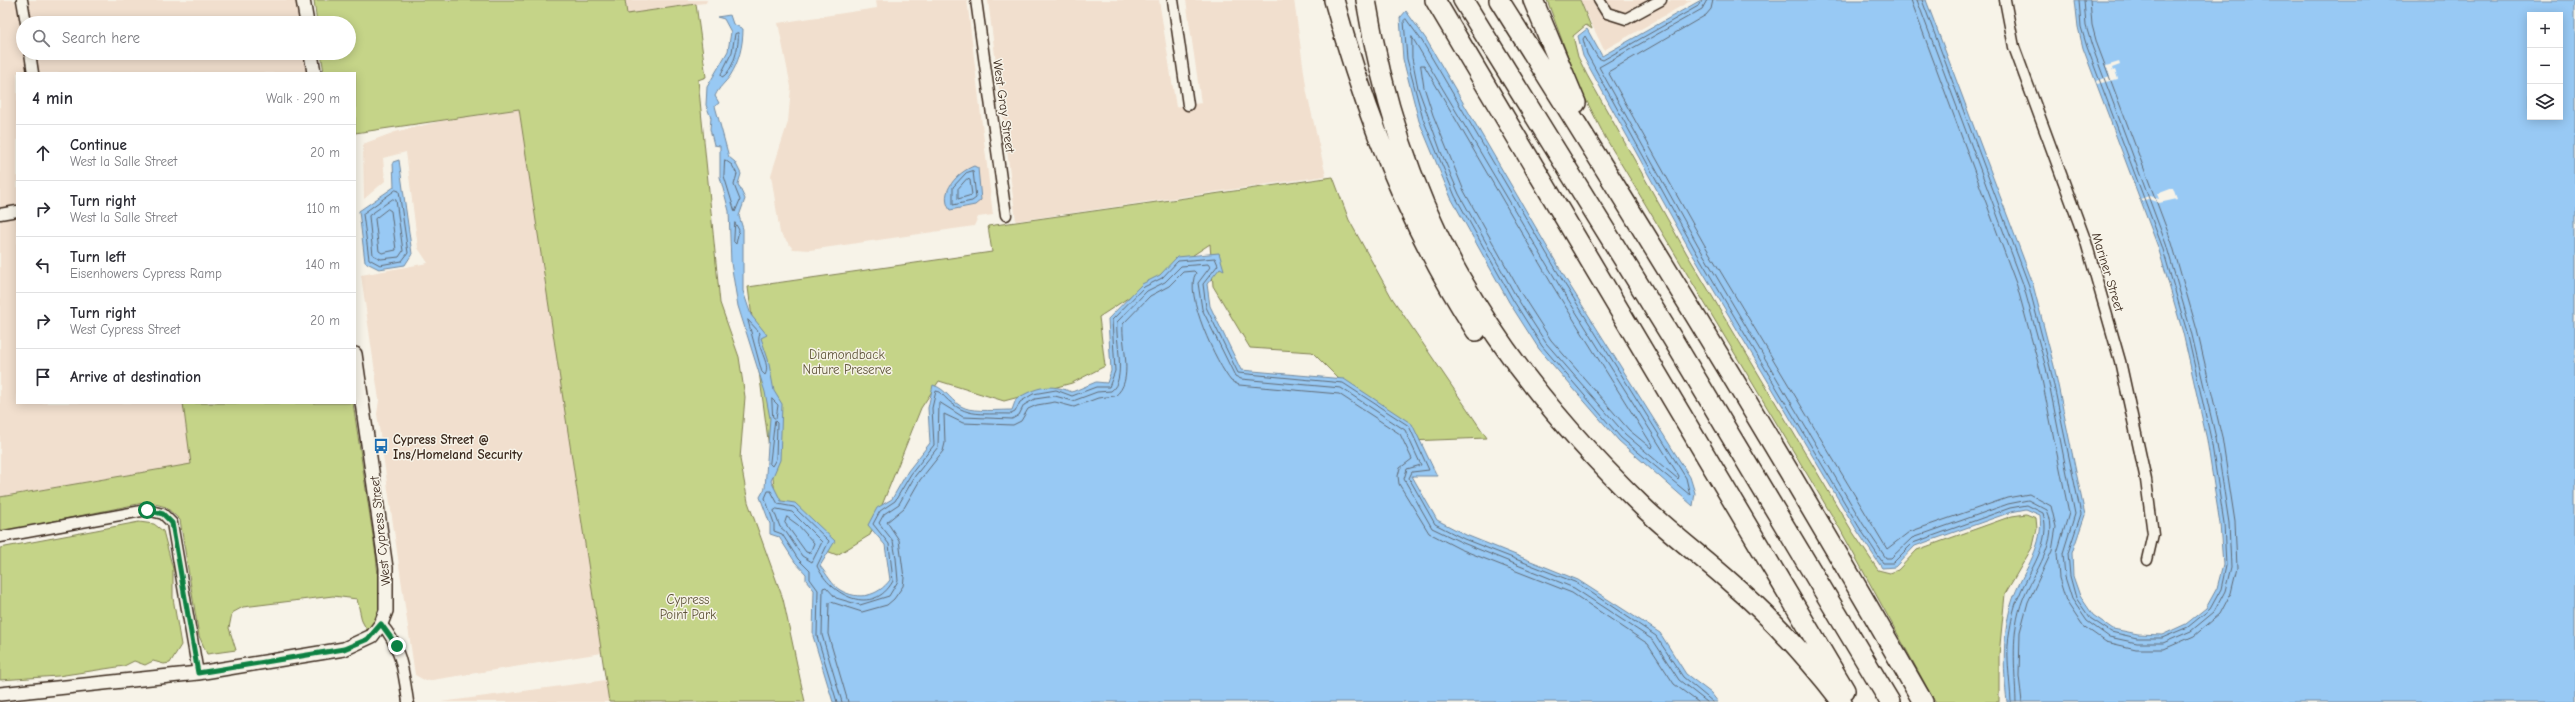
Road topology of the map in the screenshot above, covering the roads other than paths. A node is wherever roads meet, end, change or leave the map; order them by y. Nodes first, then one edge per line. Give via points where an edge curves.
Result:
1 (22, 0) edge
2 (303, 0) edge
3 (976, 0) edge
4 (1173, 0) edge
5 (1334, 0) edge
6 (1366, 0) edge
7 (1435, 0) edge
8 (1462, 0) edge
9 (1499, 0) edge
10 (1533, 0) edge
11 (1599, 0) edge
12 (1660, 0) edge
13 (2005, 0) edge
14 (25, 16) edge
15 (305, 16) edge
16 (31, 60) edge
17 (312, 60) edge
18 (33, 72) edge
19 (314, 72) edge
20 (1188, 105) dead end
21 (1603, 165) junction
22 (16, 211) edge
23 (0, 214) edge
24 (1006, 215) dead end
25 (356, 360) edge
26 (1644, 508) junction
27 (0, 537) edge
28 (2147, 560) dead end
29 (381, 624) junction
30 (198, 673) junction
31 (0, 694) edge
32 (408, 702) edge
33 (1842, 702) edge
34 (1852, 702) edge
35 (1890, 702) edge
36 (1923, 702) edge

1 - 14 street
2 - 15 street
3 - 24 street, West Gray Street
4 - 20 street
5 - 26 highway via 1360,89 1387,163 1407,208 1454,296 1495,358 1536,409 1597,473
6 - 26 highway via 1380,77 1401,147 1428,214 1459,278 1496,338 1535,392 1561,423
7 - 34 highway
8 - 35 highway via 1652,305
9 - 21 highway
10 - 21 highway
11 - 12 street via 1607,12 1626,19
13 - 28 street, Mariner Street via 2014,47 2086,242 2120,361 2146,480 2153,534
16 - 18 street
17 - 19 street
21 - 36 highway via 1807,502
22 - 23 street
25 - 29 street, West Cypress Street via 384,542 387,601
26 - 33 highway via 1749,600 1798,649
27 - 30 street via 147,510 163,514 172,523
29 - 30 street via 368,639 344,649
29 - 32 street via 397,646
30 - 31 street

